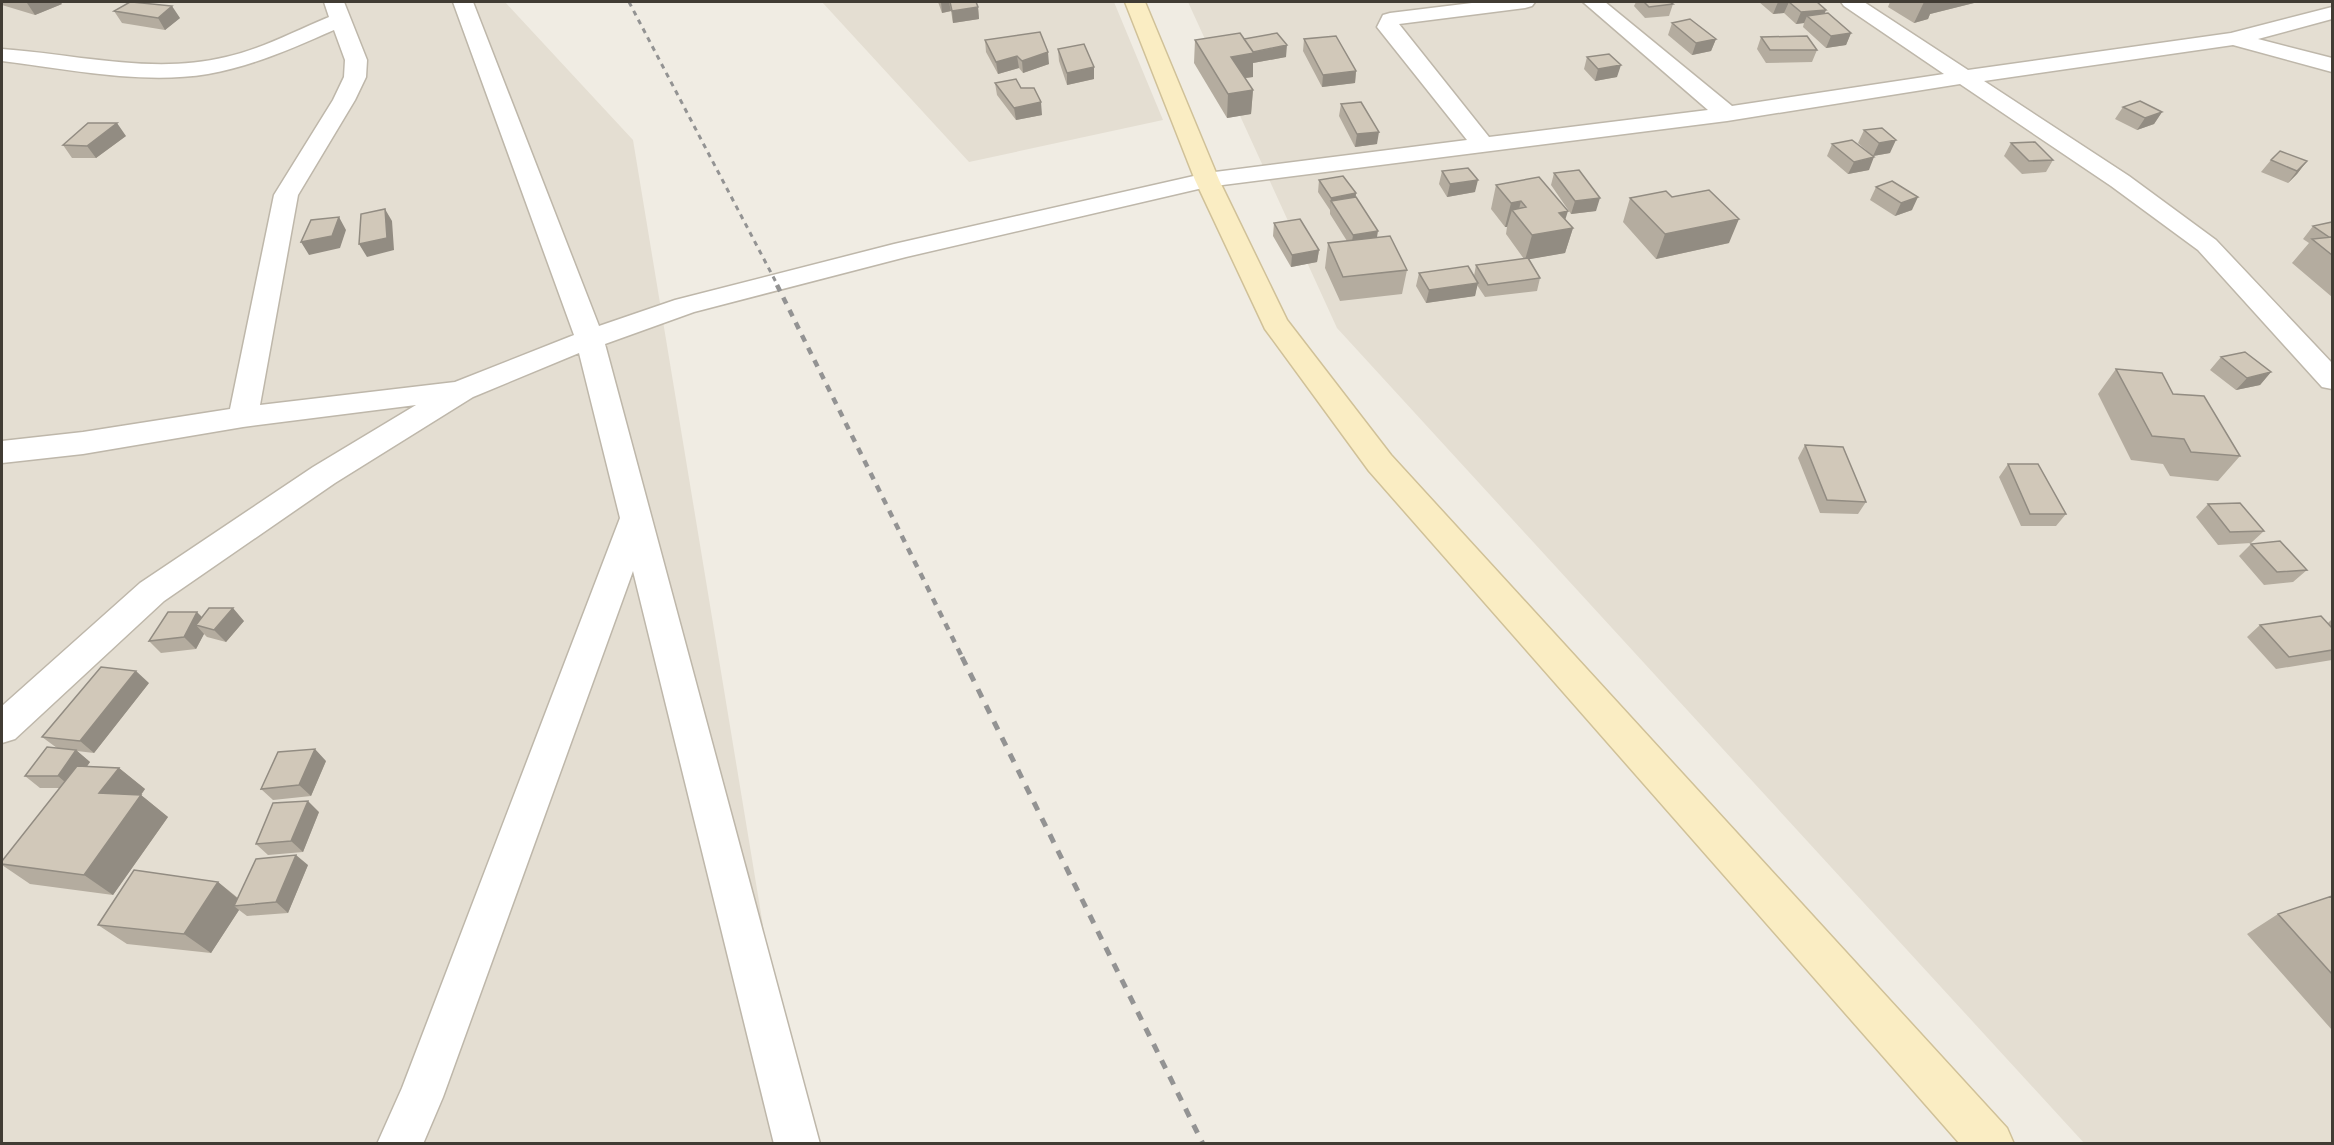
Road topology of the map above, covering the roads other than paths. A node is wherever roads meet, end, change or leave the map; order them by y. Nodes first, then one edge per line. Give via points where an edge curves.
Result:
1 (463, 2) edge
2 (1135, 2) edge
3 (1526, 2) edge
4 (1593, 2) edge
5 (1851, 2) edge
6 (338, 11) edge
7 (2332, 12) edge
8 (2293, 23) junction
9 (2332, 27) edge
10 (2232, 39) junction
11 (2, 55) edge
12 (2332, 65) edge
13 (1964, 78) junction
14 (1727, 114) junction
15 (1483, 145) junction
16 (1207, 180) junction
17 (590, 340) junction
18 (2332, 380) edge
19 (463, 390) junction
20 (243, 417) junction
21 (2, 452) edge
22 (636, 518) junction
23 (2, 728) edge
24 (400, 1143) edge
25 (797, 1143) edge
26 (1991, 1143) edge

1 - 17 street
2 - 16 street
3 - 15 street via 1390,19 1388,27
4 - 14 street
5 - 13 street
6 - 11 street via 230,63 202,68 155,69
6 - 20 street via 356,60 355,77 286,195
7 - 8 street
8 - 9 street
8 - 10 street
10 - 12 street
10 - 13 street
13 - 14 street
13 - 18 street via 2120,181 2207,245
14 - 15 street
15 - 16 street
16 - 17 street via 903,249 686,306
16 - 26 street via 1275,323 1380,463
17 - 19 street
17 - 22 street
19 - 20 street
19 - 23 street via 324,475 152,592
20 - 21 street
22 - 24 street via 426,1086
22 - 25 street

